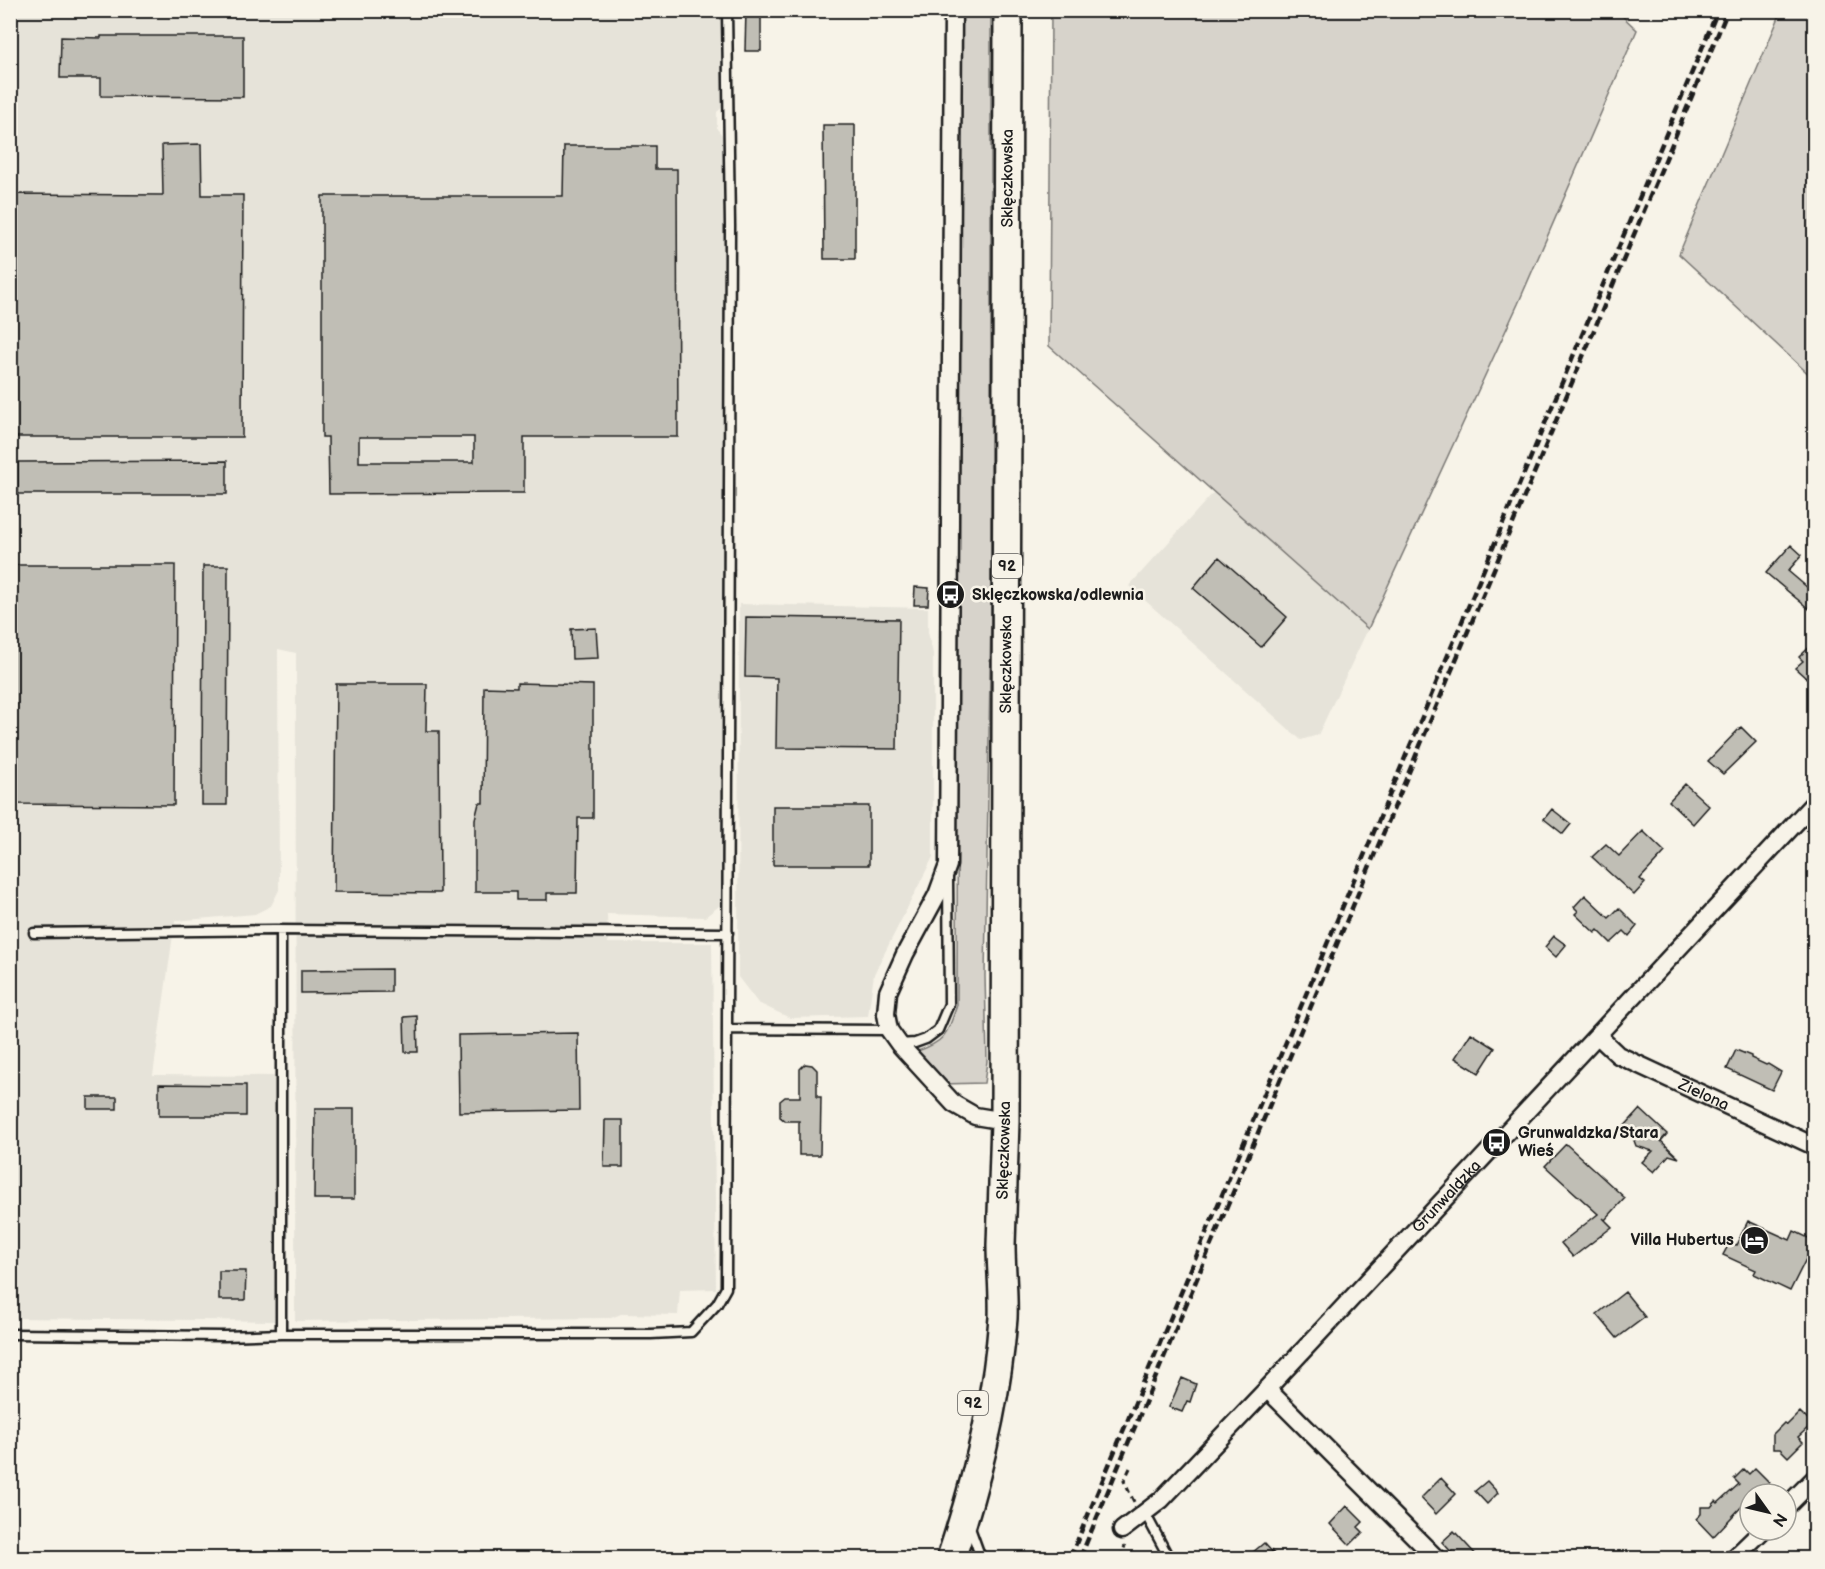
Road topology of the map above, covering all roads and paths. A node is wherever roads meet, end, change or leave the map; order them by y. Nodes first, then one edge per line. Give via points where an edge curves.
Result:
1 (727, 10) edge
2 (953, 10) edge
3 (1008, 10) edge
4 (1815, 803) edge
5 (948, 865) junction
6 (281, 930) junction
7 (34, 933) dead end
8 (728, 933) junction
9 (727, 1029) junction
10 (889, 1030) junction
11 (1598, 1036) junction
12 (899, 1044) junction
13 (1005, 1121) junction
14 (1815, 1146) edge
15 (1001, 1246) junction
16 (10, 1334) edge
17 (280, 1334) junction
18 (1267, 1389) junction
19 (1815, 1479) edge
20 (1798, 1495) edge
21 (1144, 1513) junction
22 (965, 1515) junction
23 (1122, 1530) dead end
24 (1751, 1542) edge
25 (934, 1558) edge
26 (951, 1558) edge
27 (981, 1558) edge
28 (1169, 1558) edge
29 (1436, 1558) edge
30 (1734, 1558) edge

1 - 8 lane
2 - 5 street
3 - 13 main road, Sklęczkowska / 92
4 - 11 street, Grunwaldzka
5 - 10 street via 888,992 885,1014
5 - 12 lane via 949,1004 938,1030 915,1043
6 - 7 lane
6 - 8 lane
6 - 17 lane
8 - 9 lane
9 - 10 lane
9 - 17 lane via 726,1288 691,1332
10 - 12 street
11 - 14 street, Zielona via 1618,1055
11 - 18 street, Grunwaldzka
12 - 13 street via 954,1104 975,1116
13 - 15 main road, Sklęczkowska / 92
15 - 22 main road, Sklęczkowska / 92 via 1003,1315 998,1362
15 - 25 main road, Sklęczkowska / 92 via 959,1473
16 - 17 lane
18 - 21 street, Grunwaldzka
18 - 29 street
19 - 20 street
21 - 23 street, Grunwaldzka
21 - 28 lane
22 - 26 main road, Sklęczkowska / 92
22 - 27 lane
24 - 30 street

